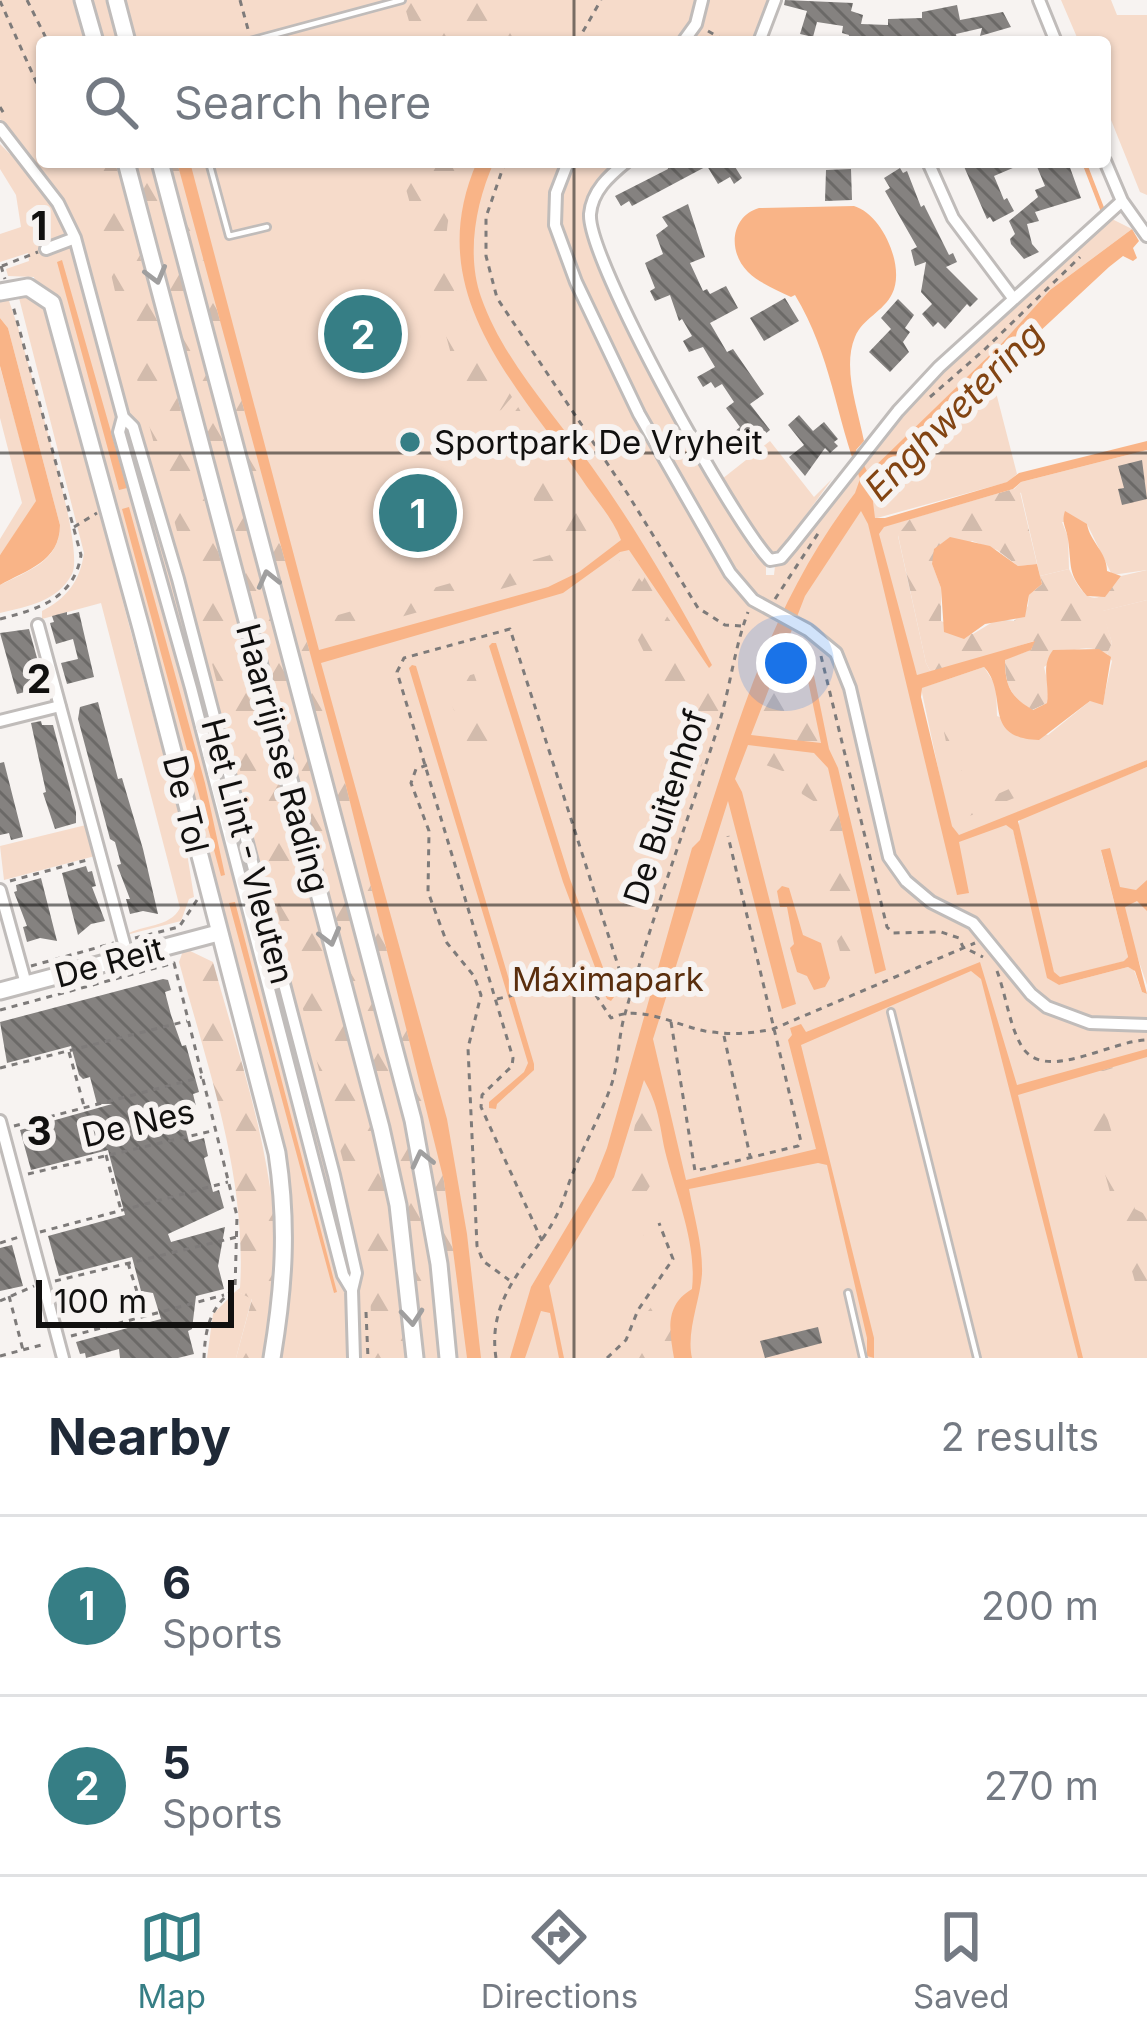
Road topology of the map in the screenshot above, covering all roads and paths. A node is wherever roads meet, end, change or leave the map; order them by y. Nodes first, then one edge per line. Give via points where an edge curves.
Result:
1 (27, 0) edge
2 (83, 0) edge
3 (116, 0) edge
4 (240, 0) edge
5 (402, 0) edge
6 (601, 0) edge
7 (702, 0) edge
8 (775, 0) edge
9 (1039, 0) edge
10 (0, 1) edge
11 (696, 24) junction
12 (45, 36) edge
13 (93, 36) edge
14 (125, 36) edge
15 (247, 36) edge
16 (267, 36) edge
17 (580, 36) edge
18 (687, 36) edge
19 (717, 36) edge
20 (761, 36) edge
21 (1054, 36) edge
22 (36, 82) edge
23 (0, 128) edge
24 (128, 168) edge
25 (162, 168) edge
26 (211, 168) edge
27 (504, 168) edge
28 (566, 168) edge
29 (621, 168) edge
30 (931, 168) edge
31 (1108, 168) edge
32 (1122, 201) junction
33 (267, 227) dead end
34 (1147, 236) edge
35 (75, 238) junction
36 (1091, 246) dead end
37 (46, 249) joint
38 (1, 266) edge
39 (4, 291) edge
40 (1013, 298) junction
41 (911, 397) junction
42 (123, 417) junction
43 (152, 494) junction
44 (139, 501) junction
45 (106, 511) junction
46 (74, 526) junction
47 (820, 530) dead end
48 (178, 579) junction
49 (163, 583) junction
50 (753, 601) junction
51 (769, 612) junction
52 (0, 619) edge
53 (38, 625) dead end
54 (206, 685) junction
55 (191, 688) junction
56 (60, 706) junction
57 (0, 721) edge
58 (427, 764) junction
59 (728, 836) dead end
60 (100, 856) junction
61 (258, 882) junction
62 (0, 887) edge
63 (240, 887) junction
64 (218, 934) junction
65 (988, 938) junction
66 (128, 958) junction
67 (492, 983) junction
68 (26, 984) junction
69 (480, 986) junction
70 (285, 990) junction
71 (0, 991) edge
72 (269, 993) junction
73 (632, 994) junction
74 (497, 999) junction
75 (0, 1010) edge
76 (625, 1011) junction
77 (891, 1012) dead end
78 (188, 1021) junction
79 (671, 1022) junction
80 (1147, 1025) edge
81 (773, 1029) junction
82 (724, 1033) junction
83 (68, 1050) junction
84 (0, 1068) edge
85 (203, 1076) junction
86 (85, 1108) junction
87 (1, 1125) edge
88 (218, 1130) junction
89 (106, 1153) junction
90 (750, 1157) junction
91 (334, 1174) junction
92 (15, 1178) junction
93 (317, 1178) junction
94 (230, 1182) junction
95 (121, 1210) junction
96 (659, 1223) dead end
97 (30, 1234) junction
98 (239, 1237) junction
99 (542, 1241) junction
100 (0, 1243) edge
101 (128, 1261) junction
102 (511, 1281) junction
103 (44, 1283) junction
104 (352, 1290) junction
105 (848, 1293) dead end
106 (9, 1294) junction
107 (226, 1295) junction
108 (0, 1301) edge
109 (145, 1317) junction
110 (58, 1340) junction
111 (23, 1349) junction
112 (0, 1356) edge
113 (63, 1358) edge
114 (204, 1358) edge
115 (272, 1358) edge
116 (354, 1358) edge
117 (415, 1358) edge
118 (448, 1358) edge
119 (496, 1358) edge
120 (607, 1358) edge
121 (862, 1358) edge
122 (977, 1358) edge

1 - 12 path
2 - 13 main road
3 - 14 main road
4 - 15 path
5 - 16 lane
6 - 17 path
7 - 11 street
8 - 20 street
9 - 21 street
10 - 22 path
11 - 18 street
11 - 19 path
23 - 35 street, Het Lint - Vleuten
24 -> 117 main road, Haarrijnse Rading via 381,1128
118 -> 25 main road, Haarrijnse Rading via 413,1120
26 - 33 lane via 230,236
27 - 50 path via 486,217 486,256 509,321 698,608 741,629
28 - 50 street via 555,225 576,282 638,414
29 - 41 street via 595,196 590,225 669,397 770,560 782,558
30 - 40 street via 953,218
31 - 32 street
32 - 34 street
32 - 40 street
35 - 37 street
35 - 42 street, Het Lint - Vleuten
36 - 41 path via 933,395
37 - 38 path
38 - 39 path
39 - 45 main road, De Tol via 28,287 52,303
39 - 46 path
40 - 41 street
42 - 43 street, Het Lint - Vleuten via 134,427
42 - 44 street, Het Lint - Vleuten via 119,432
43 - 44 street
43 - 48 street, Het Lint - Vleuten
44 - 49 street, Het Lint - Vleuten
45 - 46 path
45 - 64 main road, De Tol
46 - 52 path via 81,555 74,580 49,604
47 - 51 path
48 - 49 street
48 - 54 street, Het Lint - Vleuten
49 - 55 street, Het Lint - Vleuten
50 - 51 street
50 - 73 path, De Buitenhof
51 - 65 street via 836,652 889,857 931,902
53 - 56 street
54 - 55 street
54 - 61 street, Het Lint - Vleuten
55 - 63 street, Het Lint - Vleuten
56 - 57 street
56 - 60 street
58 - 67 path
58 - 69 path via 412,784 428,831 428,892 447,943
58 - 73 path via 397,672 404,658 510,629
59 - 81 path
60 - 62 path
60 - 66 street
61 - 63 street
61 - 70 street, Het Lint - Vleuten
62 - 68 street
63 - 72 street, Het Lint - Vleuten
64 - 66 main road, De Reit
64 - 115 main road, De Tol via 285,1206 285,1281
65 - 80 street via 1047,1007 1090,1024
65 - 81 path
66 - 68 main road, De Reit
67 - 69 path
67 - 74 path
68 - 71 main road, De Reit
69 - 102 path via 468,1048 477,1246 483,1261
70 - 72 street
70 - 91 street, Het Lint - Vleuten
72 - 93 street, Het Lint - Vleuten
73 - 76 path, De Buitenhof
74 - 76 path via 577,980 587,982 611,1018
74 - 99 path via 514,1058 482,1095 482,1106
75 - 78 path via 174,963
76 - 79 path
76 - 99 path, De Buitenhof via 612,1083
77 - 122 lane
78 - 83 path
78 - 85 path
79 - 82 path
79 - 90 path via 695,1171
81 - 82 path
81 - 90 path via 801,1142
82 - 90 path
83 - 84 path
83 - 86 path
85 - 86 path
85 - 88 path
86 - 87 path
87 - 92 street
88 - 89 path, De Nes
88 - 94 path
89 - 92 path, De Nes
89 - 95 path
91 - 93 street
91 - 104 street, Het Lint - Vleuten via 356,1274
92 - 97 street
93 - 104 street, Het Lint - Vleuten
94 - 95 path
94 - 98 path
95 - 97 path
96 - 120 path via 673,1258
97 - 100 path
97 - 103 street
98 - 101 path
98 - 107 path via 235,1288
99 - 102 path, De Buitenhof
101 - 103 path
101 - 109 path
102 - 119 path, De Buitenhof via 498,1315
103 - 106 path
103 - 110 street
104 - 116 street, Het Lint - Vleuten
105 - 121 lane
106 - 108 path
106 - 111 path
107 - 109 path
107 - 114 path via 205,1331
109 - 110 path
110 - 111 path
110 - 113 street
111 - 112 path

